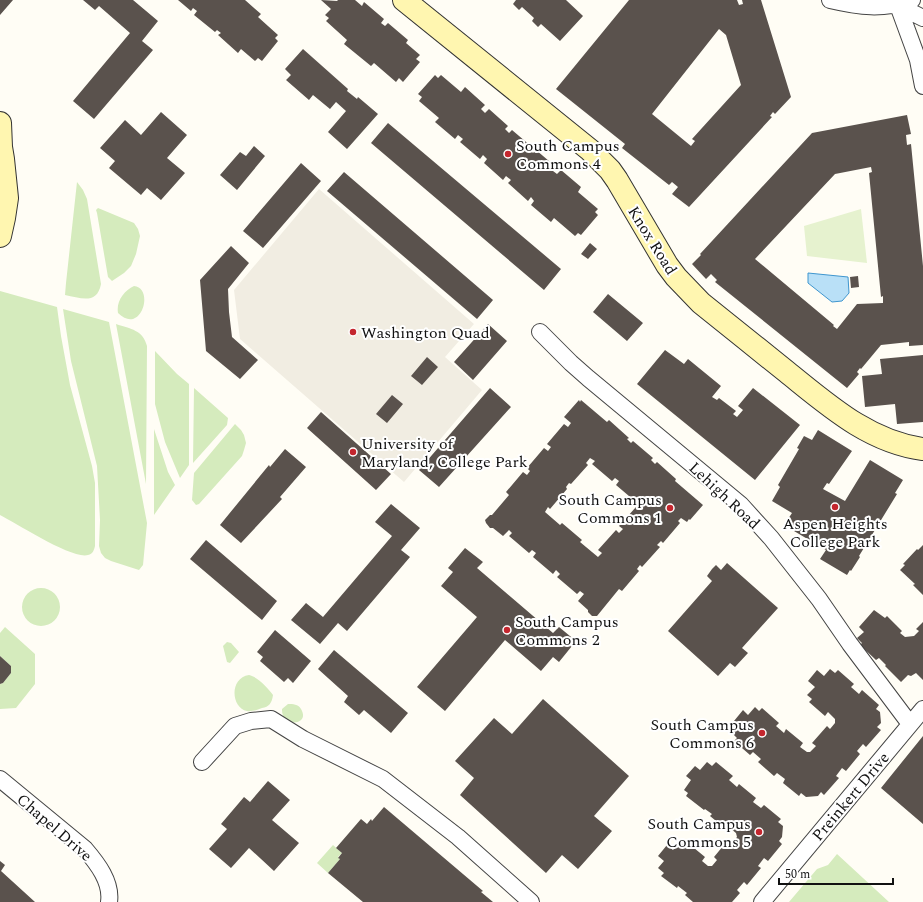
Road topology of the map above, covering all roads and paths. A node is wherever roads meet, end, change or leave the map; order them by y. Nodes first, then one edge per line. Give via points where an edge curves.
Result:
1 (404, 0) edge
2 (830, 0) edge
3 (902, 2) edge
4 (923, 18) edge
5 (923, 86) edge
6 (0, 124) edge
7 (0, 146) edge
8 (0, 236) edge
9 (540, 332) dead end
10 (923, 449) edge
11 (923, 709) edge
12 (910, 724) junction
13 (202, 762) dead end
14 (0, 779) edge
15 (110, 902) edge
16 (531, 902) edge
17 (762, 902) edge

1 - 10 street, Knox Road via 590,150 610,170 667,265 683,286 701,303 854,424 880,438 907,447
2 - 3 street via 880,7
3 - 4 street
3 - 5 street
6 - 7 street
7 - 8 street via 7,198
9 - 12 street, Lehigh Road via 582,373 741,505 771,538 819,599
11 - 12 street, Preinkert Drive
12 - 17 street, Preinkert Drive
13 - 16 street via 235,726 271,719 303,739 383,779 458,836
14 - 15 street, Chapel Drive via 85,849 105,878

